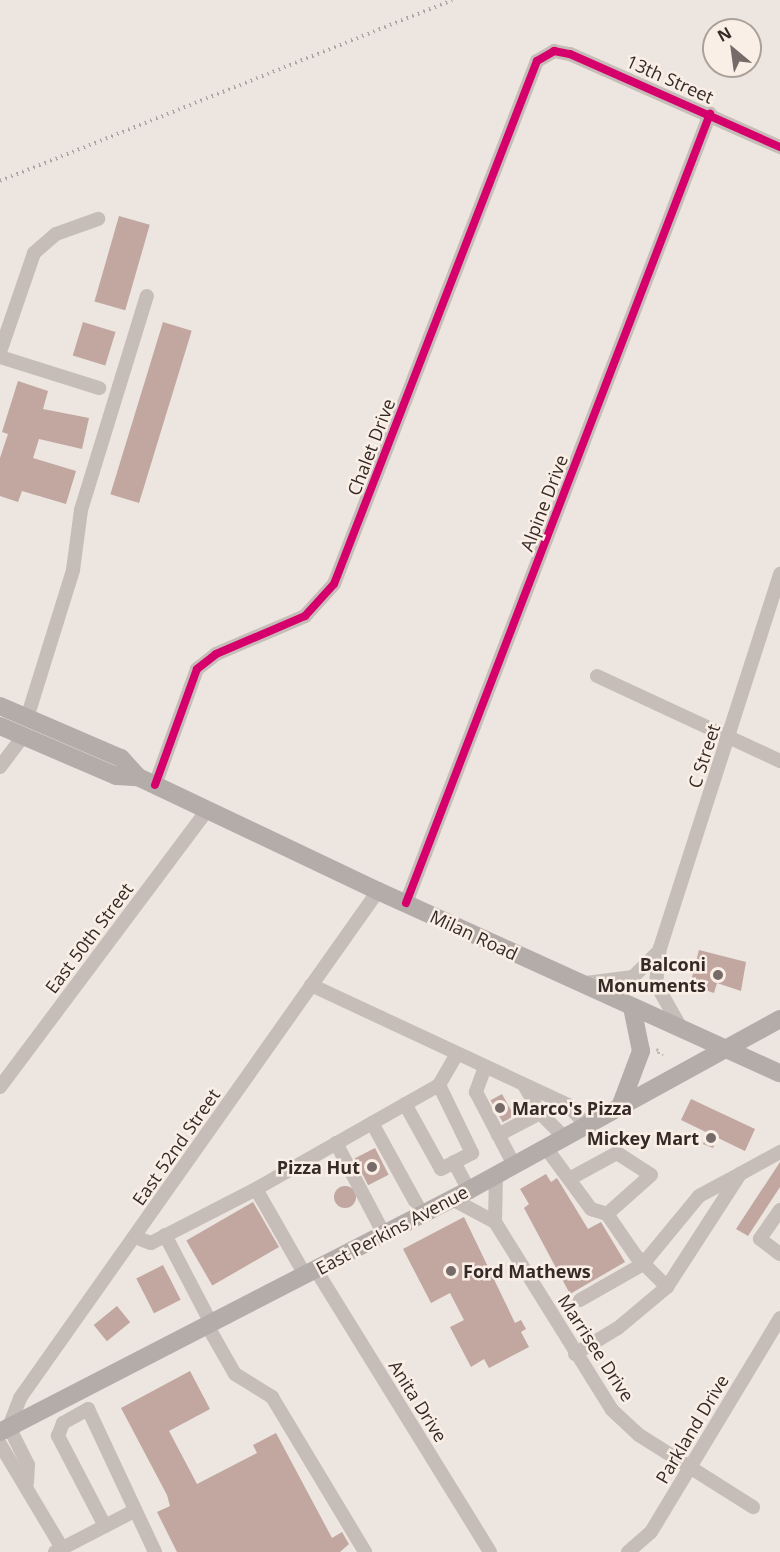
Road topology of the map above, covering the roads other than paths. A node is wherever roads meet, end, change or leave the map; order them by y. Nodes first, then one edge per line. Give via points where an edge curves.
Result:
1 (544, 55) joint
2 (710, 114) junction
3 (780, 147) edge
4 (98, 219) dead end
5 (147, 296) dead end
6 (0, 352) edge
7 (0, 357) edge
8 (99, 388) dead end
9 (780, 574) edge
10 (597, 676) dead end
11 (9, 709) edge
12 (0, 726) edge
13 (0, 731) edge
14 (23, 736) junction
15 (729, 738) junction
16 (780, 761) edge
17 (0, 767) edge
18 (138, 777) junction
19 (155, 785) junction
20 (207, 810) junction
21 (378, 891) junction
22 (406, 903) junction
23 (660, 948) junction
24 (580, 982) junction
25 (311, 985) junction
26 (632, 1007) junction
27 (780, 1019) edge
28 (681, 1028) junction
29 (728, 1048) junction
30 (457, 1054) junction
31 (485, 1067) junction
32 (780, 1073) edge
33 (439, 1085) junction
34 (524, 1085) junction
35 (0, 1087) edge
36 (405, 1104) junction
37 (620, 1107) junction
38 (540, 1113) junction
39 (372, 1123) junction
40 (587, 1126) junction
41 (498, 1136) junction
42 (565, 1138) junction
43 (336, 1143) junction
44 (546, 1148) junction
45 (780, 1152) edge
46 (454, 1162) junction
47 (514, 1165) junction
48 (740, 1174) junction
49 (496, 1175) junction
50 (571, 1178) junction
51 (256, 1189) junction
52 (469, 1190) junction
53 (452, 1198) junction
54 (780, 1210) edge
55 (422, 1214) junction
56 (607, 1214) junction
57 (495, 1222) junction
58 (384, 1234) junction
59 (165, 1235) junction
60 (135, 1237) junction
61 (780, 1254) edge
62 (644, 1264) junction
63 (310, 1272) junction
64 (667, 1287) junction
65 (580, 1299) dead end
66 (780, 1318) edge
67 (209, 1324) junction
68 (575, 1354) junction
69 (5, 1429) edge
70 (0, 1444) edge
71 (688, 1467) junction
72 (27, 1483) junction
73 (753, 1507) dead end
74 (134, 1511) junction
75 (105, 1526) junction
76 (58, 1550) edge
77 (155, 1552) edge
78 (365, 1552) edge
79 (490, 1552) edge
80 (628, 1552) edge

1 - 2 street, 13th Street via 570,54
1 - 19 street, Chalet Drive via 532,70 334,584 306,616 216,654 200,666
2 - 3 street, 13th Street
2 - 22 street, Alpine Drive
4 - 6 street via 56,234 34,253
5 - 11 street via 81,510 73,570
7 - 8 street
9 - 15 street, C Street
10 - 15 street
11 - 18 main road, Milan Road via 121,758
12 - 14 main road, Milan Road
13 - 14 main road
14 - 17 street
14 - 18 main road, Milan Road via 116,776
15 - 16 street
15 - 23 street, C Street
18 - 19 main road, Milan Road
19 - 20 main road, Milan Road
20 - 21 main road, Milan Road
20 - 35 street, East 50th Street
21 - 22 main road, Milan Road
21 - 25 street, East 52nd Street
22 - 24 main road, Milan Road
23 - 24 street, C Street via 633,977
23 - 28 street, C Street via 656,984
24 - 26 main road, Milan Road
25 - 30 street
25 - 60 street, East 52nd Street
26 - 28 main road, Milan Road
26 - 37 main road via 641,1051
27 - 29 main road, East Perkins Avenue
28 - 29 main road, Milan Road
29 - 32 main road, Milan Road
29 - 37 main road, East Perkins Avenue
30 - 31 street
30 - 33 street
31 - 34 street
31 - 41 street via 476,1092
33 - 36 street
33 - 46 street via 472,1153
34 - 38 street
34 - 40 street via 568,1105
36 - 39 street
36 - 46 street via 441,1169
37 - 40 main road, East Perkins Avenue
38 - 41 street
38 - 42 street
39 - 43 street
39 - 55 street
40 - 42 main road, East Perkins Avenue
41 - 47 street
42 - 44 main road, East Perkins Avenue
43 - 51 street
43 - 58 street
44 - 47 main road, East Perkins Avenue
44 - 50 street
45 - 48 street
46 - 52 street
47 - 49 main road, East Perkins Avenue
48 - 62 street via 699,1196
48 - 64 street
49 - 52 main road, East Perkins Avenue
49 - 57 street
50 - 56 street via 591,1209
50 - 56 street via 617,1153 651,1175
51 - 59 street
51 - 63 street, Anita Drive
52 - 53 main road, East Perkins Avenue
53 - 55 main road, East Perkins Avenue
53 - 57 street, Marrisee Drive
54 - 61 street via 760,1239
55 - 58 main road, East Perkins Avenue
56 - 62 street
57 - 68 street, Marrisee Drive
58 - 63 main road, East Perkins Avenue
59 - 60 street via 151,1243
59 - 67 street
60 - 69 street, East 52nd Street via 21,1398
62 - 64 street
62 - 65 street
63 - 67 main road, East Perkins Avenue
63 - 79 street, Anita Drive
64 - 68 street via 618,1328
66 - 71 street, Parkland Drive
67 - 69 main road, East Perkins Avenue
67 - 78 street via 235,1374 272,1397
68 - 71 street, Marrisee Drive via 612,1410
69 - 72 street via 28,1466
70 - 72 street via 13,1470
71 - 73 street, Marrisee Drive
71 - 80 street, Parkland Drive via 651,1532
72 - 76 street
74 - 75 street
74 - 75 street via 135,1500 88,1409 63,1423 58,1436
74 - 77 street
75 - 76 street

